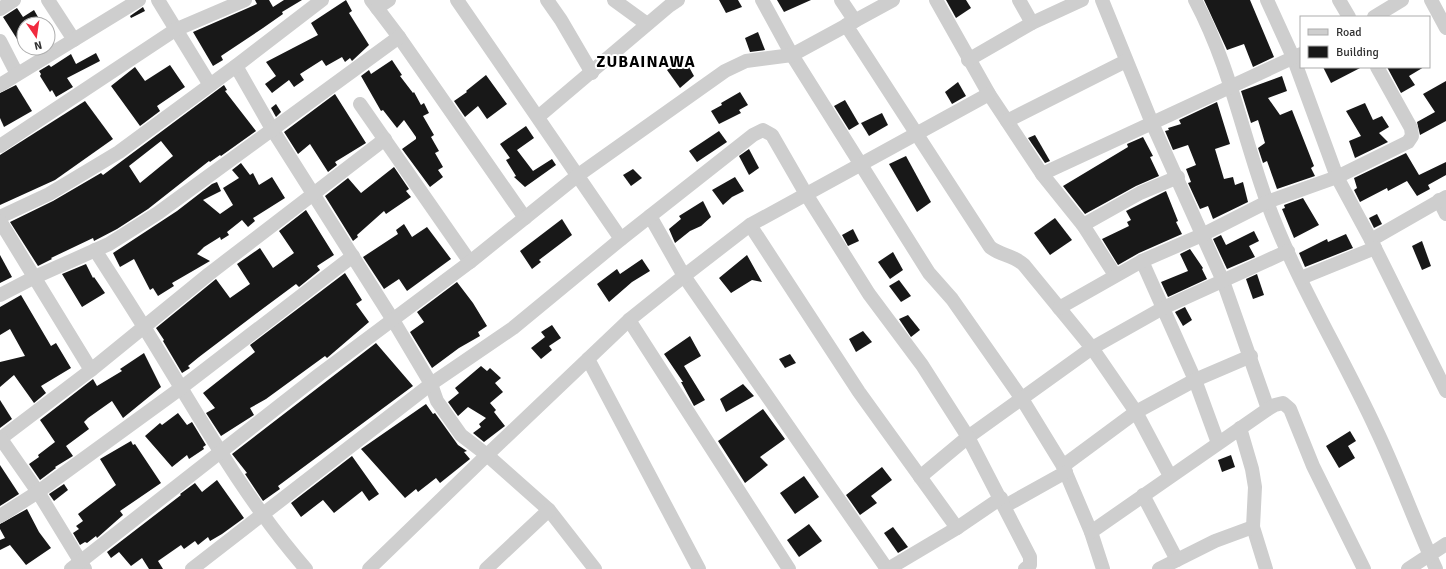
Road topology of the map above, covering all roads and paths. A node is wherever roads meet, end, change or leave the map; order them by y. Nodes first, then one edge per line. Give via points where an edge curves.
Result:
1 (14, 0) edge
2 (48, 0) edge
3 (139, 0) edge
4 (158, 0) edge
5 (245, 0) edge
6 (322, 0) edge
7 (389, 0) edge
8 (457, 0) edge
9 (546, 0) edge
10 (614, 0) edge
11 (678, 0) edge
12 (762, 0) edge
13 (841, 0) edge
14 (892, 0) edge
15 (936, 0) edge
16 (1019, 0) edge
17 (1082, 0) edge
18 (1102, 0) edge
19 (1195, 0) edge
20 (1267, 0) edge
21 (1339, 0) edge
22 (1402, 0) edge
23 (1431, 0) edge
24 (374, 4) edge
25 (0, 9) edge
26 (1348, 16) edge
27 (1376, 16) edge
28 (850, 23) junction
29 (1032, 23) junction
30 (647, 24) junction
31 (1446, 28) edge
32 (175, 30) junction
33 (399, 37) junction
34 (74, 40) junction
35 (0, 41) edge
36 (792, 55) junction
37 (1297, 56) edge
38 (968, 60) junction
39 (1126, 61) junction
40 (236, 66) junction
41 (1301, 68) edge
42 (1378, 68) edge
43 (592, 73) junction
44 (17, 74) junction
45 (0, 85) edge
46 (210, 85) junction
47 (1232, 86) junction
48 (989, 94) junction
49 (360, 104) dead end
50 (538, 117) junction
51 (1007, 122) junction
52 (1152, 123) junction
53 (272, 129) junction
54 (915, 134) junction
55 (385, 139) junction
56 (0, 146) edge
57 (862, 164) junction
58 (1042, 174) junction
59 (577, 176) junction
60 (1178, 177) junction
61 (1337, 177) junction
62 (314, 194) junction
63 (806, 194) junction
64 (1442, 199) edge
65 (1267, 202) junction
66 (1446, 214) edge
67 (650, 216) junction
68 (0, 217) edge
69 (525, 218) junction
70 (0, 221) edge
71 (750, 225) junction
72 (1083, 225) junction
73 (1202, 235) junction
74 (621, 238) junction
75 (1373, 244) junction
76 (95, 250) junction
77 (1288, 251) junction
78 (353, 256) junction
79 (1142, 261) junction
80 (470, 262) junction
81 (1115, 275) junction
82 (684, 276) junction
83 (35, 277) junction
84 (1301, 278) junction
85 (1223, 281) junction
86 (0, 295) edge
87 (1059, 308) junction
88 (1163, 308) junction
89 (392, 320) junction
90 (629, 320) junction
91 (144, 326) junction
92 (1092, 348) junction
93 (1250, 356) junction
94 (588, 359) junction
95 (91, 370) junction
96 (1195, 380) junction
97 (431, 384) junction
98 (181, 388) junction
99 (1446, 390) edge
100 (1022, 399) junction
101 (1268, 409) junction
102 (1136, 412) junction
103 (1240, 428) junction
104 (968, 437) junction
105 (0, 439) edge
106 (1218, 443) junction
107 (220, 453) junction
108 (487, 455) junction
109 (1065, 469) junction
110 (920, 476) junction
111 (1170, 476) junction
112 (38, 492) junction
113 (1143, 495) junction
114 (1003, 502) junction
115 (549, 510) junction
116 (263, 514) junction
117 (0, 516) edge
118 (957, 528) junction
119 (1253, 528) junction
120 (1091, 532) junction
121 (1446, 544) edge
122 (1430, 555) junction
123 (1177, 560) junction
124 (79, 567) edge
125 (301, 567) edge
126 (192, 569) edge
127 (369, 569) edge
128 (486, 569) edge
129 (594, 569) edge
130 (699, 569) edge
131 (789, 569) edge
132 (888, 569) edge
133 (1025, 569) edge
134 (1103, 569) edge
135 (1159, 569) edge
136 (1266, 569) edge
137 (1364, 569) edge
138 (1408, 569) edge
139 (1436, 569) edge

1 - 25 street
2 - 34 street
3 - 34 street
4 - 32 street
5 - 32 street
6 - 40 street
7 - 24 street
8 - 50 street
9 - 43 street via 561,20
10 - 30 street
11 - 30 street
12 - 36 street
13 - 28 street
14 - 28 street
15 - 38 street
16 - 29 street
17 - 29 street
18 - 39 street
19 - 47 street via 1210,27
20 - 37 street
21 - 26 street
22 - 27 street
23 - 31 street
24 - 33 street
28 - 36 street
28 - 54 street
29 - 38 street
30 - 43 street
32 - 46 street
32 - 56 street
33 - 53 street
33 - 69 street
34 - 44 street
35 - 44 street
36 - 57 street
36 - 59 street via 746,61 725,71
37 - 47 street
38 - 48 street
39 - 51 street
39 - 52 street
40 - 46 street
40 - 53 street
41 - 61 street
42 - 61 street via 1411,128 1412,136 1408,142
43 - 50 street
44 - 45 street
46 - 68 street via 88,173
47 - 52 street
47 - 65 street
48 - 51 street
48 - 54 street
49 - 55 street
50 - 59 street
51 - 58 street
52 - 58 street
52 - 60 street
53 - 62 street
53 - 76 street via 158,213
54 - 57 street
54 - 87 street via 990,247 997,253 1018,259
55 - 62 street
55 - 80 street
57 - 63 street
57 - 100 street via 929,273 952,299
58 - 72 street
59 - 69 street
59 - 74 street
60 - 72 street via 1140,193
60 - 73 street
61 - 65 street
61 - 75 street
62 - 78 street
62 - 91 street
63 - 67 street via 772,135 763,130 753,135
63 - 71 street
63 - 104 street via 869,294 922,365
64 - 66 street
64 - 75 street
65 - 73 street
65 - 77 street
67 - 74 street
67 - 82 street
69 - 80 street
70 - 83 street
71 - 82 street
71 - 110 street via 859,392
72 - 81 street
73 - 79 street
73 - 85 street
74 - 97 street via 513,328
75 - 84 street
75 - 99 street
76 - 83 street
76 - 91 street
77 - 84 street
77 - 85 street
78 - 89 street
78 - 98 street
79 - 81 street
79 - 88 street
80 - 89 street
81 - 87 street
82 - 90 street
82 - 132 street
83 - 86 street
83 - 95 street
84 - 122 street via 1376,429
85 - 88 street
85 - 93 street
87 - 92 street
88 - 92 street
88 - 96 street
89 - 97 street
89 - 107 street
90 - 94 street
90 - 131 street
91 - 95 street
91 - 98 street
92 - 100 street
92 - 102 street
93 - 96 street
93 - 101 street
94 - 108 street
94 - 130 street
95 - 105 street
96 - 102 street
96 - 106 street
97 - 108 street via 437,401 461,435
97 - 116 street
98 - 107 street
98 - 112 street
100 - 104 street
100 - 109 street
101 - 103 street
101 - 137 street via 1283,403 1290,409 1314,466
102 - 109 street
102 - 111 street
103 - 106 street
103 - 119 street via 1255,487
104 - 110 street
104 - 114 street
105 - 112 street
106 - 111 street
107 - 116 street
107 - 124 street
108 - 115 street
108 - 127 street
109 - 114 street
109 - 120 street
110 - 118 street
111 - 113 street
112 - 117 street
112 - 124 street
113 - 120 street
113 - 123 street
114 - 118 street
114 - 133 street via 1030,557 1030,565
115 - 128 street
115 - 129 street
116 - 125 street
116 - 126 street
118 - 132 street
119 - 123 street via 1215,541
119 - 136 street
120 - 134 street
121 - 122 street
122 - 138 street
122 - 139 street
123 - 135 street

